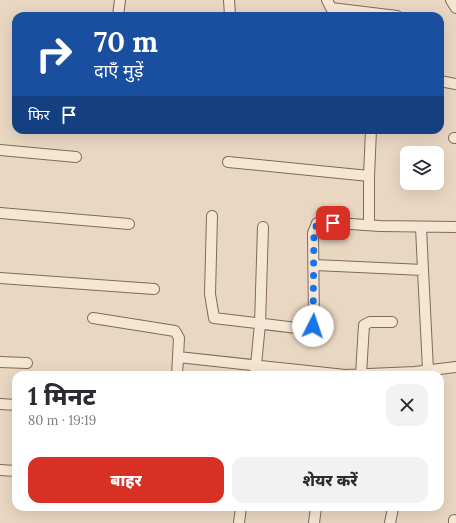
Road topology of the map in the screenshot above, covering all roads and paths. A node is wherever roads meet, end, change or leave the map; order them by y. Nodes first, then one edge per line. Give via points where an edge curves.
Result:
1 (120, 0) edge
2 (230, 0) edge
3 (327, 0) edge
4 (451, 0) edge
5 (456, 8) edge
6 (118, 12) edge
7 (230, 12) edge
8 (364, 12) edge
9 (444, 82) edge
10 (456, 84) edge
11 (371, 134) edge
12 (0, 150) edge
13 (76, 157) dead end
14 (228, 162) dead end
15 (369, 176) junction
16 (0, 213) edge
17 (212, 216) dead end
18 (129, 224) dead end
19 (369, 225) junction
20 (262, 227) dead end
21 (421, 227) junction
22 (456, 227) edge
23 (315, 265) junction
24 (423, 270) junction
25 (0, 278) edge
26 (154, 289) dead end
27 (93, 318) dead end
28 (392, 322) dead end
29 (260, 324) junction
30 (178, 357) junction
31 (0, 362) edge
32 (27, 363) dead end
33 (456, 367) edge
34 (255, 370) edge
35 (428, 370) junction
36 (177, 371) edge
37 (275, 371) edge
38 (361, 371) edge
39 (411, 371) edge
40 (0, 404) edge
41 (12, 405) edge
42 (0, 470) edge
43 (12, 471) edge
44 (240, 511) edge
45 (316, 511) edge
46 (392, 511) edge
47 (239, 523) edge
48 (314, 523) edge
49 (390, 523) edge

1 - 6 street
2 - 7 street
3 - 8 street via 331,8
4 - 5 street
9 - 10 street
11 - 15 street
12 - 13 street
14 - 15 street
15 - 19 street
16 - 18 street
17 - 29 street via 210,294 213,317
19 - 21 street
19 - 23 street via 317,223 313,233
20 - 29 street
21 - 22 street
21 - 24 street
23 - 24 street
23 - 29 street via 314,322 311,328
24 - 35 street
25 - 26 street
27 - 30 street via 175,331 180,338
28 - 38 street via 370,322 364,325
29 - 34 street
30 - 34 street
30 - 36 street
31 - 32 street
33 - 35 street
34 - 37 street
35 - 39 street
40 - 41 street
42 - 43 street
44 - 47 street
45 - 48 street
46 - 49 street

